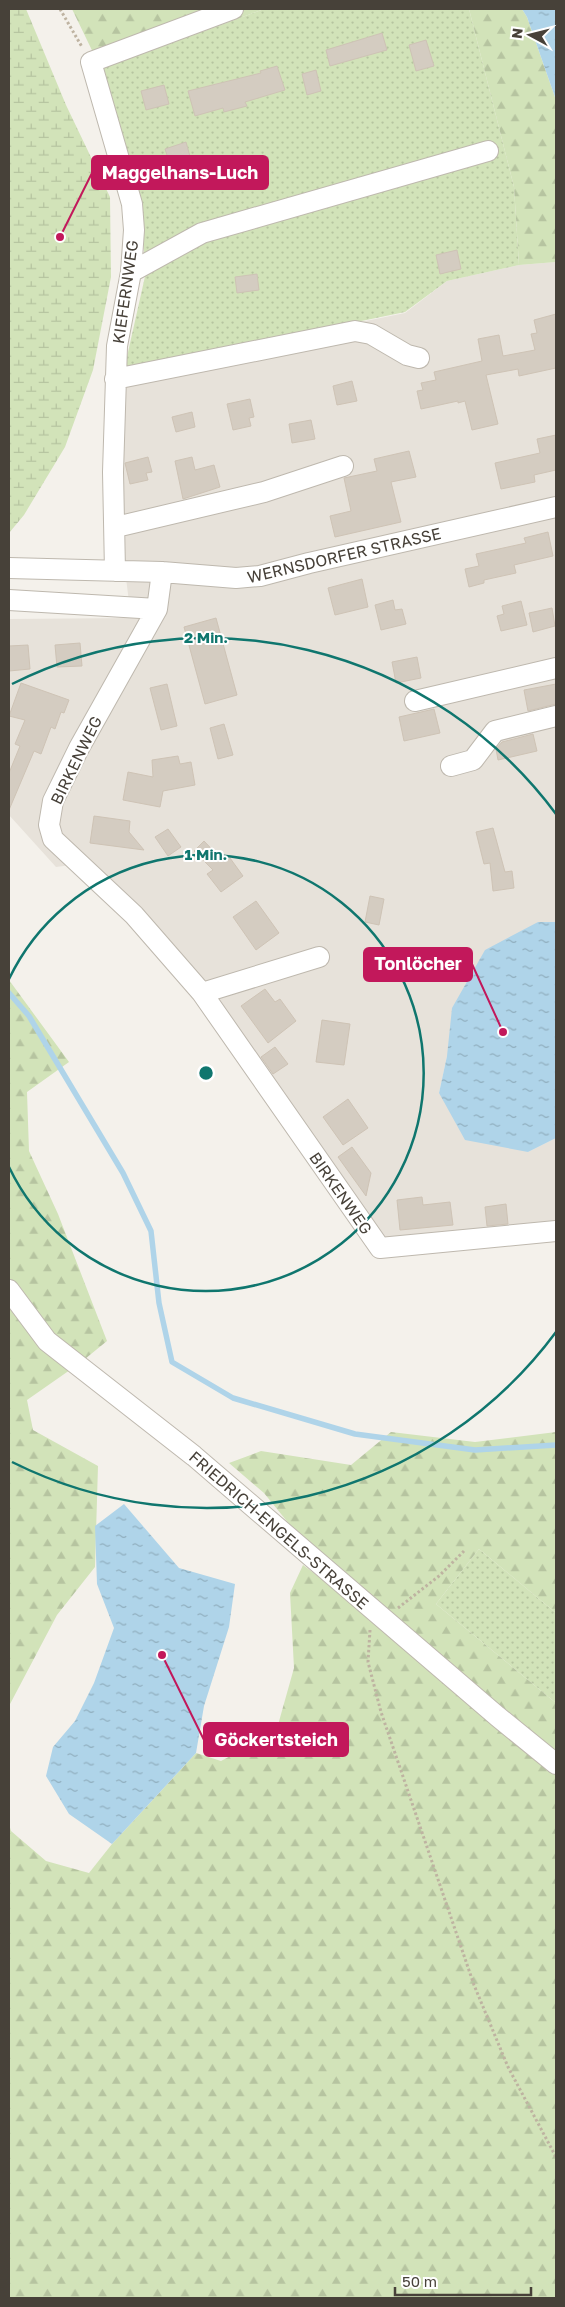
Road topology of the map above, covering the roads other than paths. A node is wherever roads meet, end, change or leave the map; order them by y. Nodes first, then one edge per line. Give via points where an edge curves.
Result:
1 (233, 9) edge
2 (488, 152) dead end
3 (131, 272) junction
4 (419, 358) dead end
5 (115, 380) junction
6 (343, 466) dead end
7 (556, 507) edge
8 (116, 527) junction
9 (9, 568) edge
10 (115, 571) junction
11 (162, 572) junction
12 (9, 600) edge
13 (157, 609) junction
14 (556, 668) edge
15 (415, 701) dead end
16 (556, 716) edge
17 (451, 766) dead end
18 (319, 957) dead end
19 (202, 993) junction
20 (556, 1231) edge
21 (9, 1290) edge
22 (556, 1764) edge

1 - 3 street, KIEFERNWEG via 91,62 132,204
2 - 3 street via 202,233
3 - 5 street, KIEFERNWEG via 117,346
4 - 5 street via 407,355 371,334 355,331
5 - 8 street, KIEFERNWEG via 113,472
6 - 8 street via 264,492
7 - 11 street, WERNSDORFER STRASSE via 260,576 236,578
8 - 10 street, KIEFERNWEG
9 - 10 street, WERNSDORFER STRASSE
10 - 11 street, WERNSDORFER STRASSE
11 - 13 street, BIRKENWEG
12 - 13 street
13 - 19 street, BIRKENWEG via 79,748 53,801 50,825 53,839 134,915
14 - 15 street
16 - 17 street via 495,731 473,760
18 - 19 street
19 - 20 street, BIRKENWEG via 380,1248
21 - 22 street, FRIEDRICH-ENGELS-STRASSE via 47,1341 194,1456

